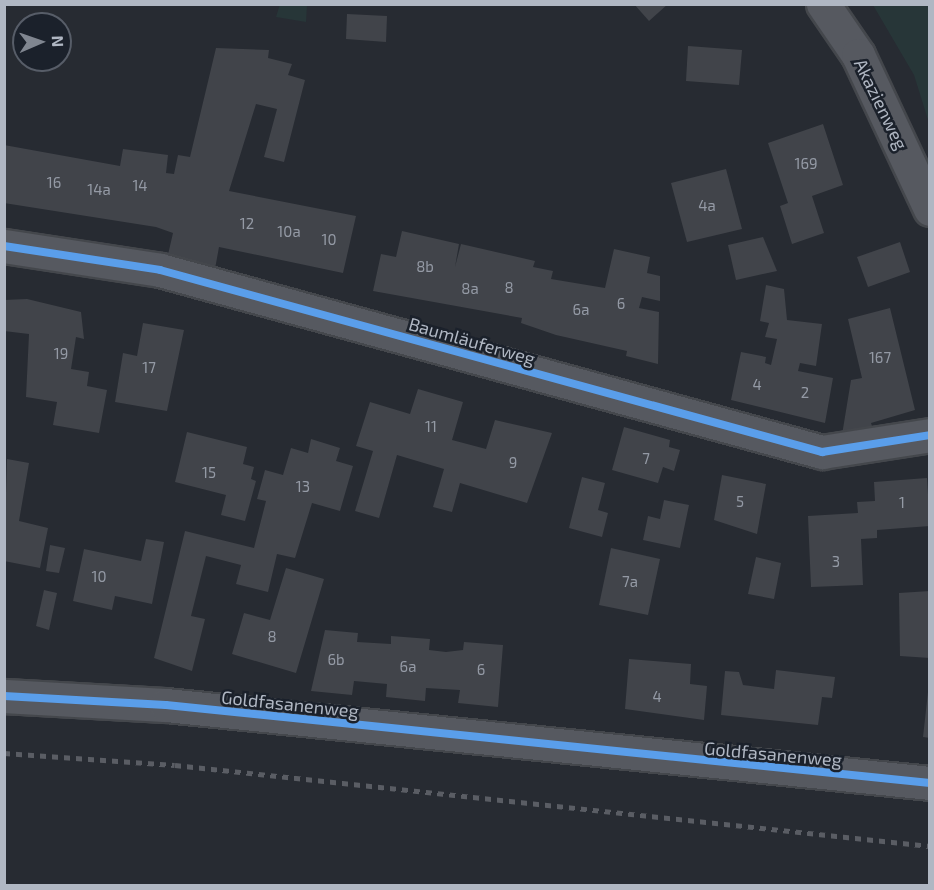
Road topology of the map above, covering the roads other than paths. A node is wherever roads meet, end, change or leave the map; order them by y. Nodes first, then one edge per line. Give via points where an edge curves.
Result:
1 (823, 4) edge
2 (930, 209) edge
3 (4, 246) edge
4 (930, 435) edge
5 (4, 696) edge
6 (930, 783) edge

1 - 2 street, Akazienweg via 858,55
3 - 4 street, Baumläuferweg via 160,270 822,452
5 - 6 street, Goldfasanenweg via 166,705

